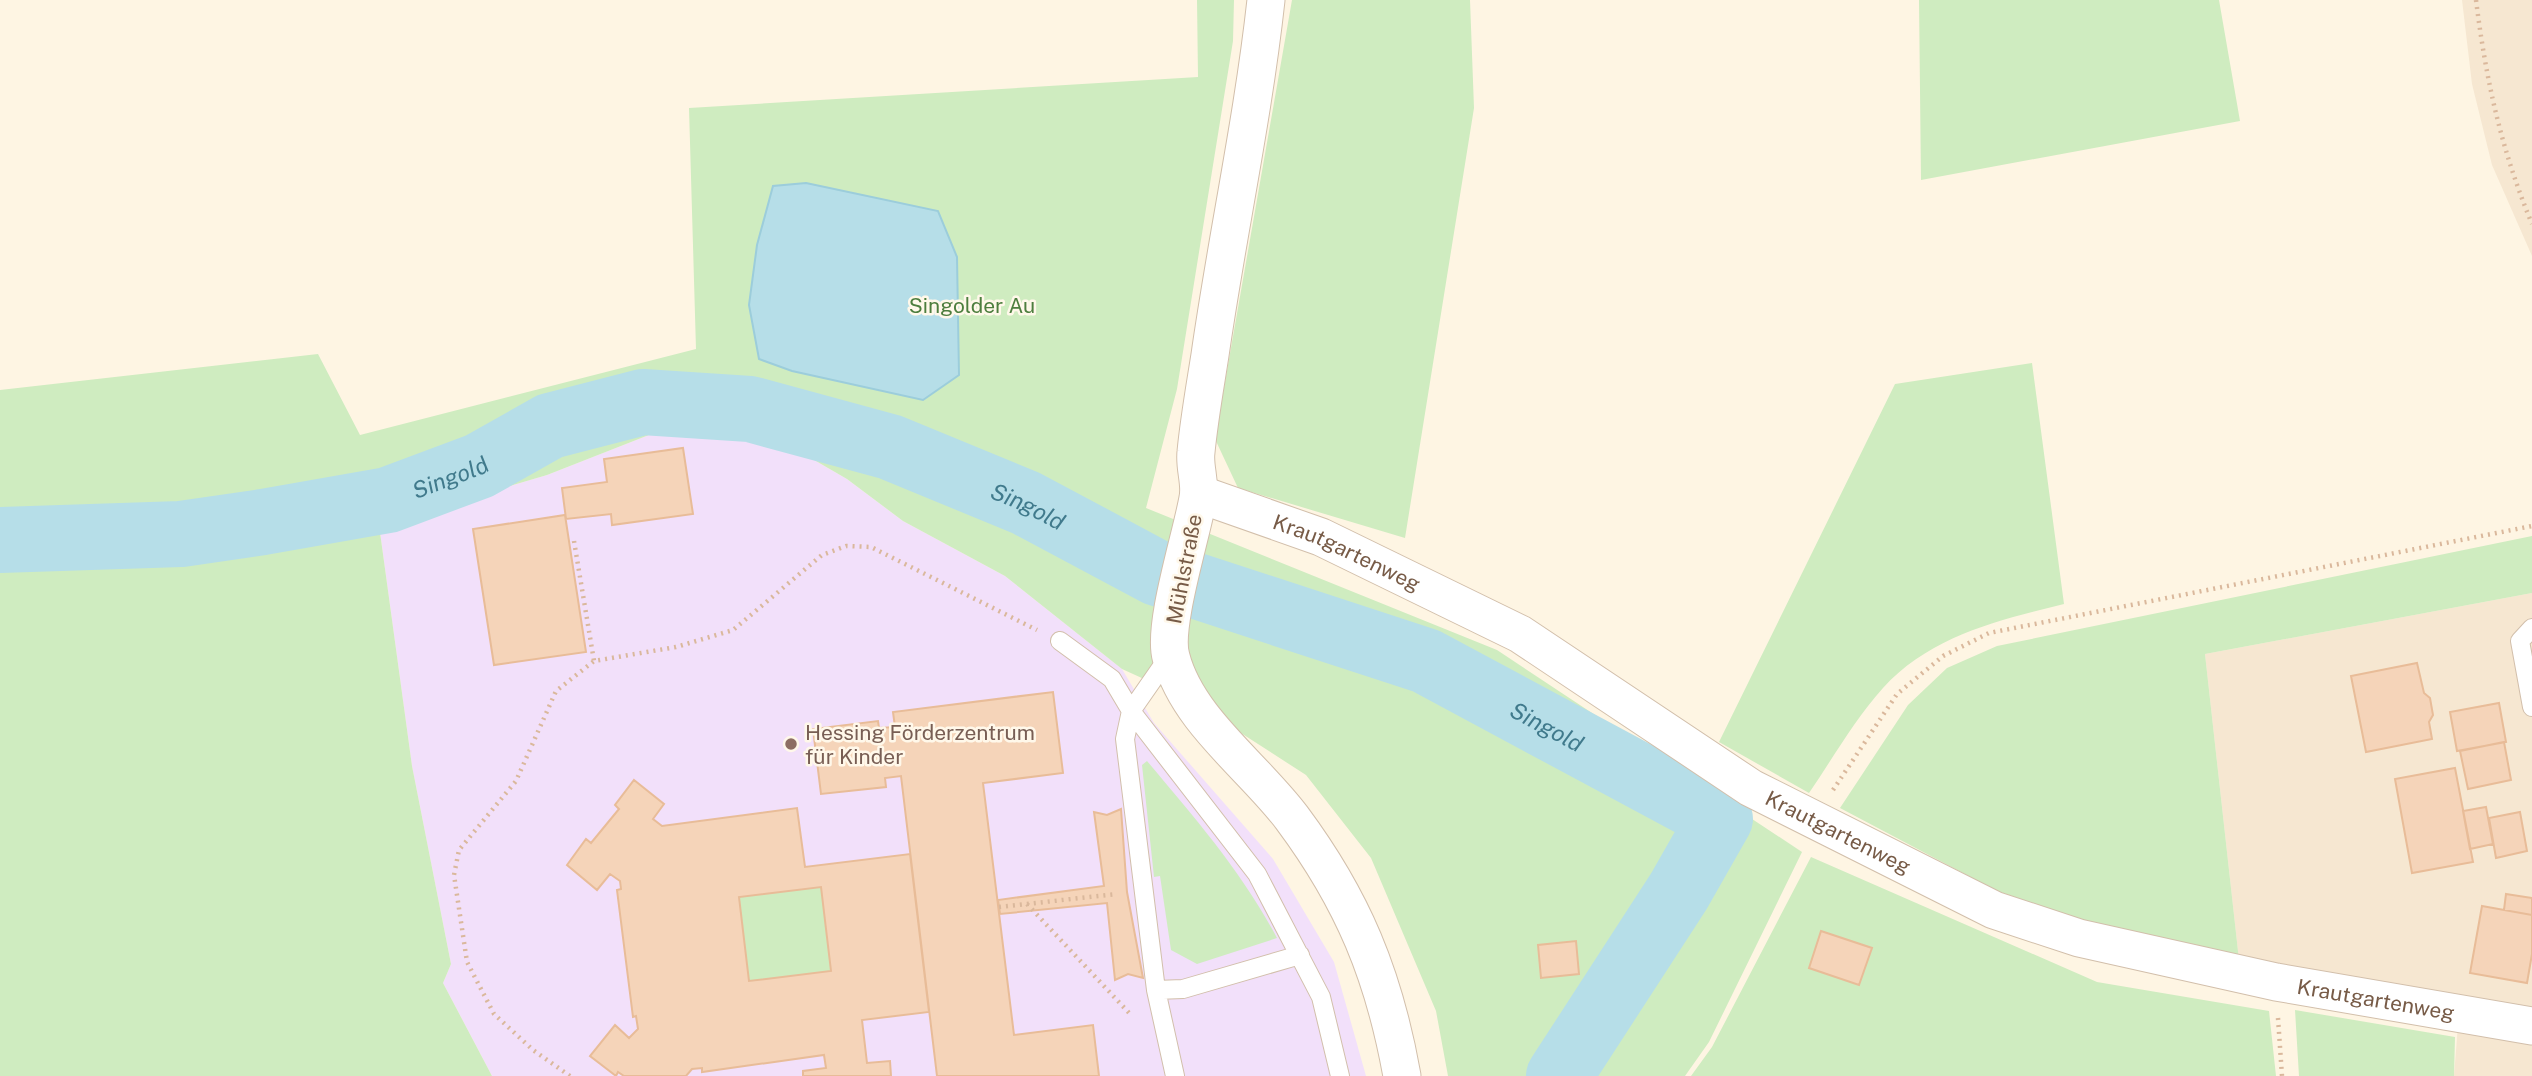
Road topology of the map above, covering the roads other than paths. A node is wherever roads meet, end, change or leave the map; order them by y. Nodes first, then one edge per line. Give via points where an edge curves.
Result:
1 (1266, 0) edge
2 (1199, 495) junction
3 (2532, 628) edge
4 (1060, 641) road end
5 (1170, 655) junction
6 (2532, 706) edge
7 (1131, 711) junction
8 (1300, 955) junction
9 (1156, 990) junction
10 (2532, 1026) edge
11 (1175, 1076) edge
12 (1340, 1076) edge
13 (1402, 1076) edge

1 - 2 street, Mühlstraße via 1256,93 1195,456
2 - 5 street, Mühlstraße via 1173,617
2 - 10 street, Krautgartenweg via 1321,537 1520,634 1751,788 1994,910 2079,938 2276,982
3 - 6 lane via 2520,641
4 - 7 lane via 1112,679
5 - 7 lane
5 - 13 street, Mühlstraße via 1188,699 1292,818 1349,906 1365,938
7 - 8 lane via 1257,874
7 - 9 lane via 1125,739
8 - 9 lane via 1183,989
8 - 12 lane via 1321,997
9 - 11 lane

